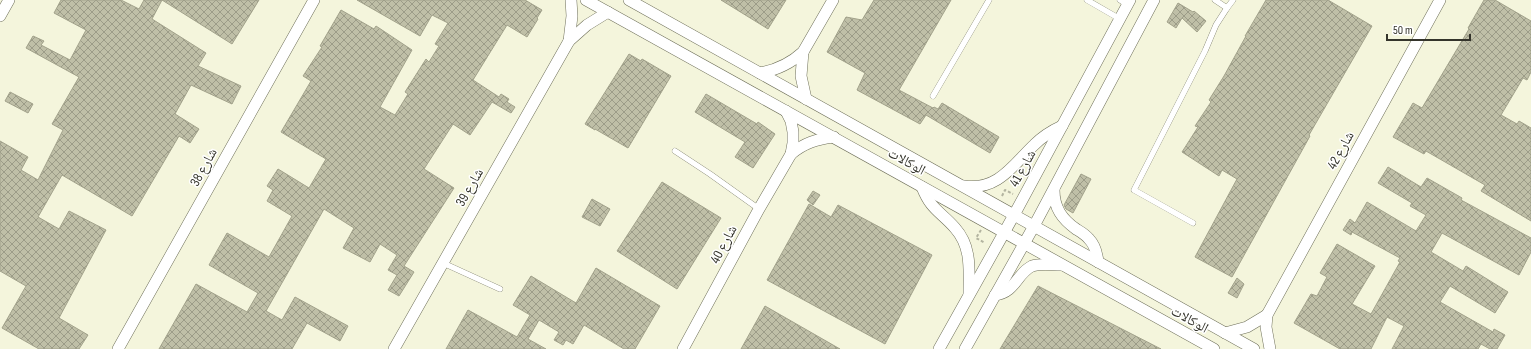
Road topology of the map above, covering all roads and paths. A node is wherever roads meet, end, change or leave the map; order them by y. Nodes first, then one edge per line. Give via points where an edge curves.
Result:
1 (9, 0) edge
2 (314, 0) edge
3 (571, 0) edge
4 (586, 0) edge
5 (629, 0) edge
6 (833, 0) edge
7 (989, 0) edge
8 (1087, 0) edge
9 (1154, 0) edge
10 (1215, 0) edge
11 (1233, 0) edge
12 (1440, 0) edge
13 (1126, 2) edge
14 (1227, 8) junction
15 (608, 12) junction
16 (0, 16) edge
17 (1120, 19) junction
18 (570, 40) junction
19 (803, 52) junction
20 (760, 73) junction
21 (933, 96) dead end
22 (806, 99) junction
23 (786, 111) junction
24 (1062, 126) junction
25 (834, 137) junction
26 (675, 150) dead end
27 (791, 154) junction
28 (962, 186) junction
29 (922, 187) junction
30 (1054, 189) junction
31 (759, 209) junction
32 (1014, 215) junction
33 (1193, 223) dead end
34 (1034, 226) junction
35 (1004, 232) junction
36 (1024, 243) junction
37 (1098, 262) junction
38 (443, 263) junction
39 (1064, 266) junction
40 (500, 289) dead end
41 (995, 295) junction
42 (969, 296) junction
43 (1267, 315) junction
44 (1225, 333) junction
45 (118, 349) edge
46 (394, 349) edge
47 (683, 349) edge
48 (939, 349) edge
49 (965, 349) edge
50 (1213, 349) edge
51 (1254, 349) edge
52 (1270, 349) edge

1 - 16 street
2 - 45 street, شارع 38
3 - 18 street, شارع 39
4 - 15 street, الوكالات
5 - 20 street, الوكالات
6 - 19 street
7 - 21 lane
8 - 17 lane
9 - 30 street
10 - 14 lane
11 - 14 lane
12 - 43 street, شارع 42
13 - 17 street, شارع 41
14 - 33 lane via 1216,25 1134,190
15 - 18 street, شارع 39 via 587,24
15 - 23 street, الوكالات
17 - 24 street, شارع 41
18 - 38 street, شارع 39
19 - 20 street via 779,68
19 - 22 street via 801,76
20 - 22 street, الوكالات
22 - 28 street, الوكالات
23 - 25 street, الوكالات
23 - 27 street, شارع 40 via 793,132
24 - 28 street via 1042,138 1005,175 979,186
24 - 32 street, شارع 41
25 - 27 street, شارع 40 via 811,142
25 - 29 street, الوكالات
26 - 31 lane
27 - 31 street, شارع 40
28 - 32 street, الوكالات
29 - 35 street, الوكالات
29 - 42 street via 933,206 954,226 964,241 969,258
30 - 34 street
30 - 37 street via 1058,212 1090,239
31 - 47 street, شارع 40
32 - 34 street, الوكالات
32 - 35 street, شارع 41
34 - 36 street
34 - 37 street, الوكالات
35 - 36 street, الوكالات
35 - 42 street, شارع 41
36 - 39 street, الوكالات
36 - 41 street
37 - 44 street, الوكالات
38 - 40 lane
38 - 46 street, شارع 39
39 - 41 street via 1032,266 1007,292
39 - 50 street, الوكالات
41 - 49 street
42 - 48 street, شارع 41
43 - 44 street via 1247,327
43 - 52 street, شارع 42 via 1266,327
44 - 51 street, الوكالات

